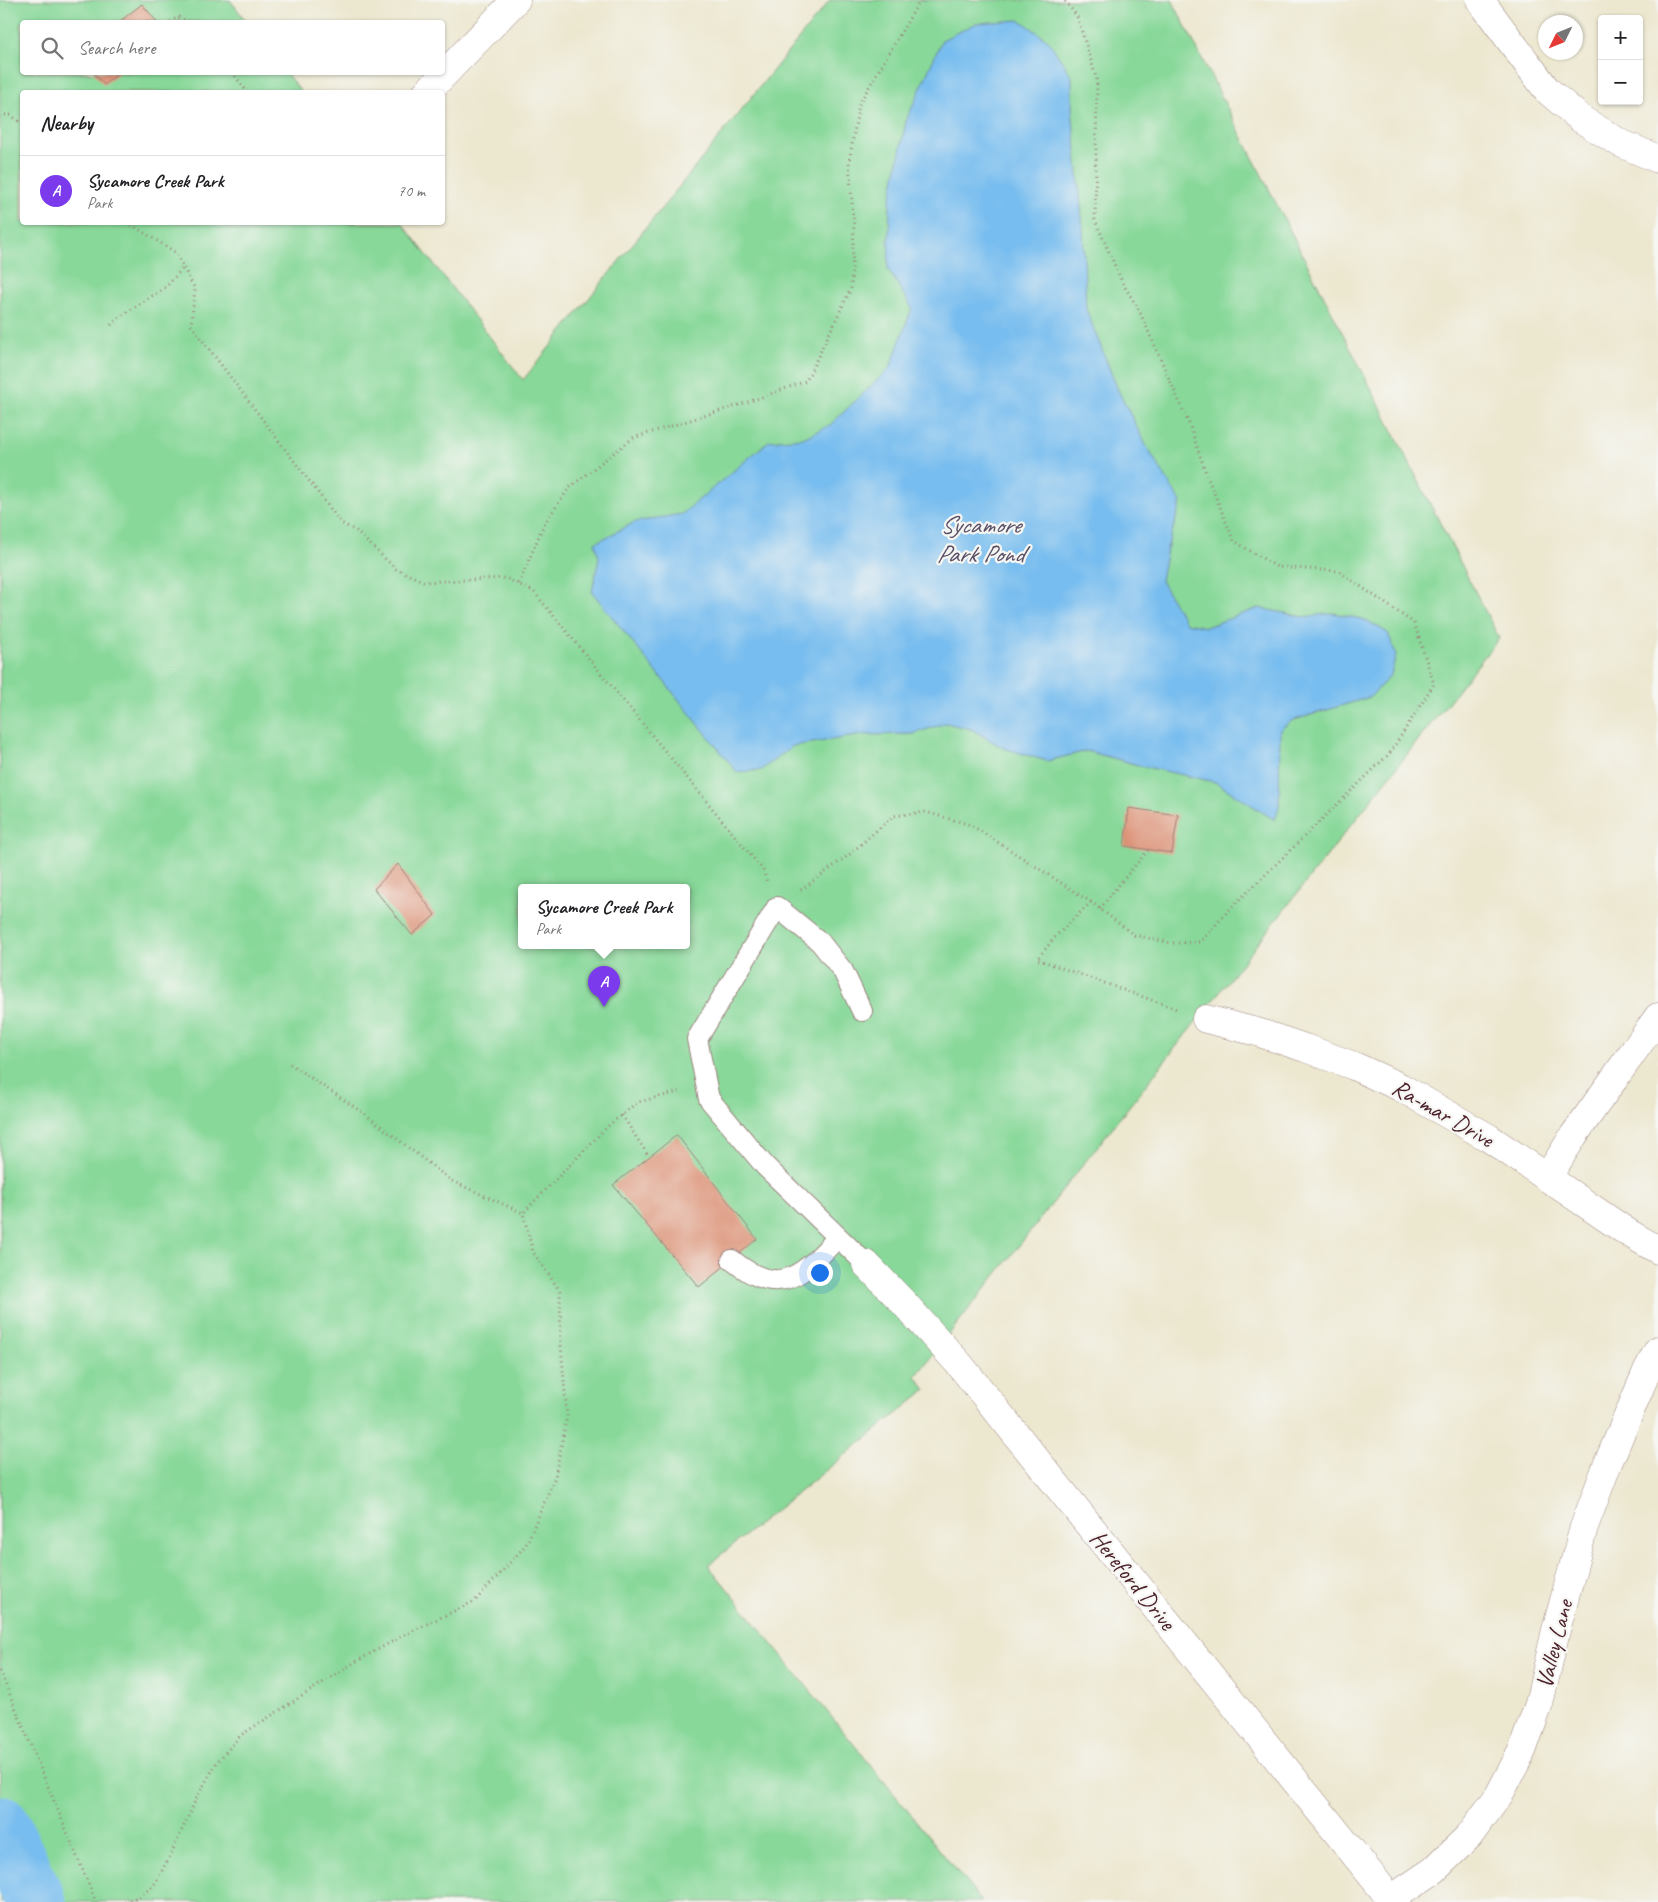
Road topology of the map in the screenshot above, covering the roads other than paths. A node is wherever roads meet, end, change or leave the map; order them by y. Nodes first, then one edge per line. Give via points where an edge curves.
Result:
1 (516, 0) edge
2 (1480, 0) edge
3 (445, 73) edge
4 (443, 75) edge
5 (429, 90) edge
6 (1658, 160) edge
7 (862, 1011) dead end
8 (1658, 1017) edge
9 (1206, 1019) road end
10 (1547, 1178) junction
11 (838, 1237) junction
12 (1658, 1250) edge
13 (732, 1260) dead end
14 (866, 1264) joint
15 (1658, 1350) edge
16 (1392, 1900) edge

1 - 3 street
2 - 6 street via 1548,90 1589,124 1620,143
4 - 5 street
7 - 11 lane via 843,971 820,942 777,907 697,1039 710,1099 765,1166
8 - 10 street
9 - 10 street, Ra-mar Drive via 1305,1048 1400,1087 1489,1138
10 - 12 street, Ra-mar Drive
11 - 13 lane via 816,1261 789,1279 766,1280 747,1272
11 - 14 lane
14 - 16 street, Hereford Drive via 960,1365
15 - 16 street, Valley Lane via 1608,1463 1584,1527 1539,1704 1522,1751 1499,1795 1469,1836 1434,1870

